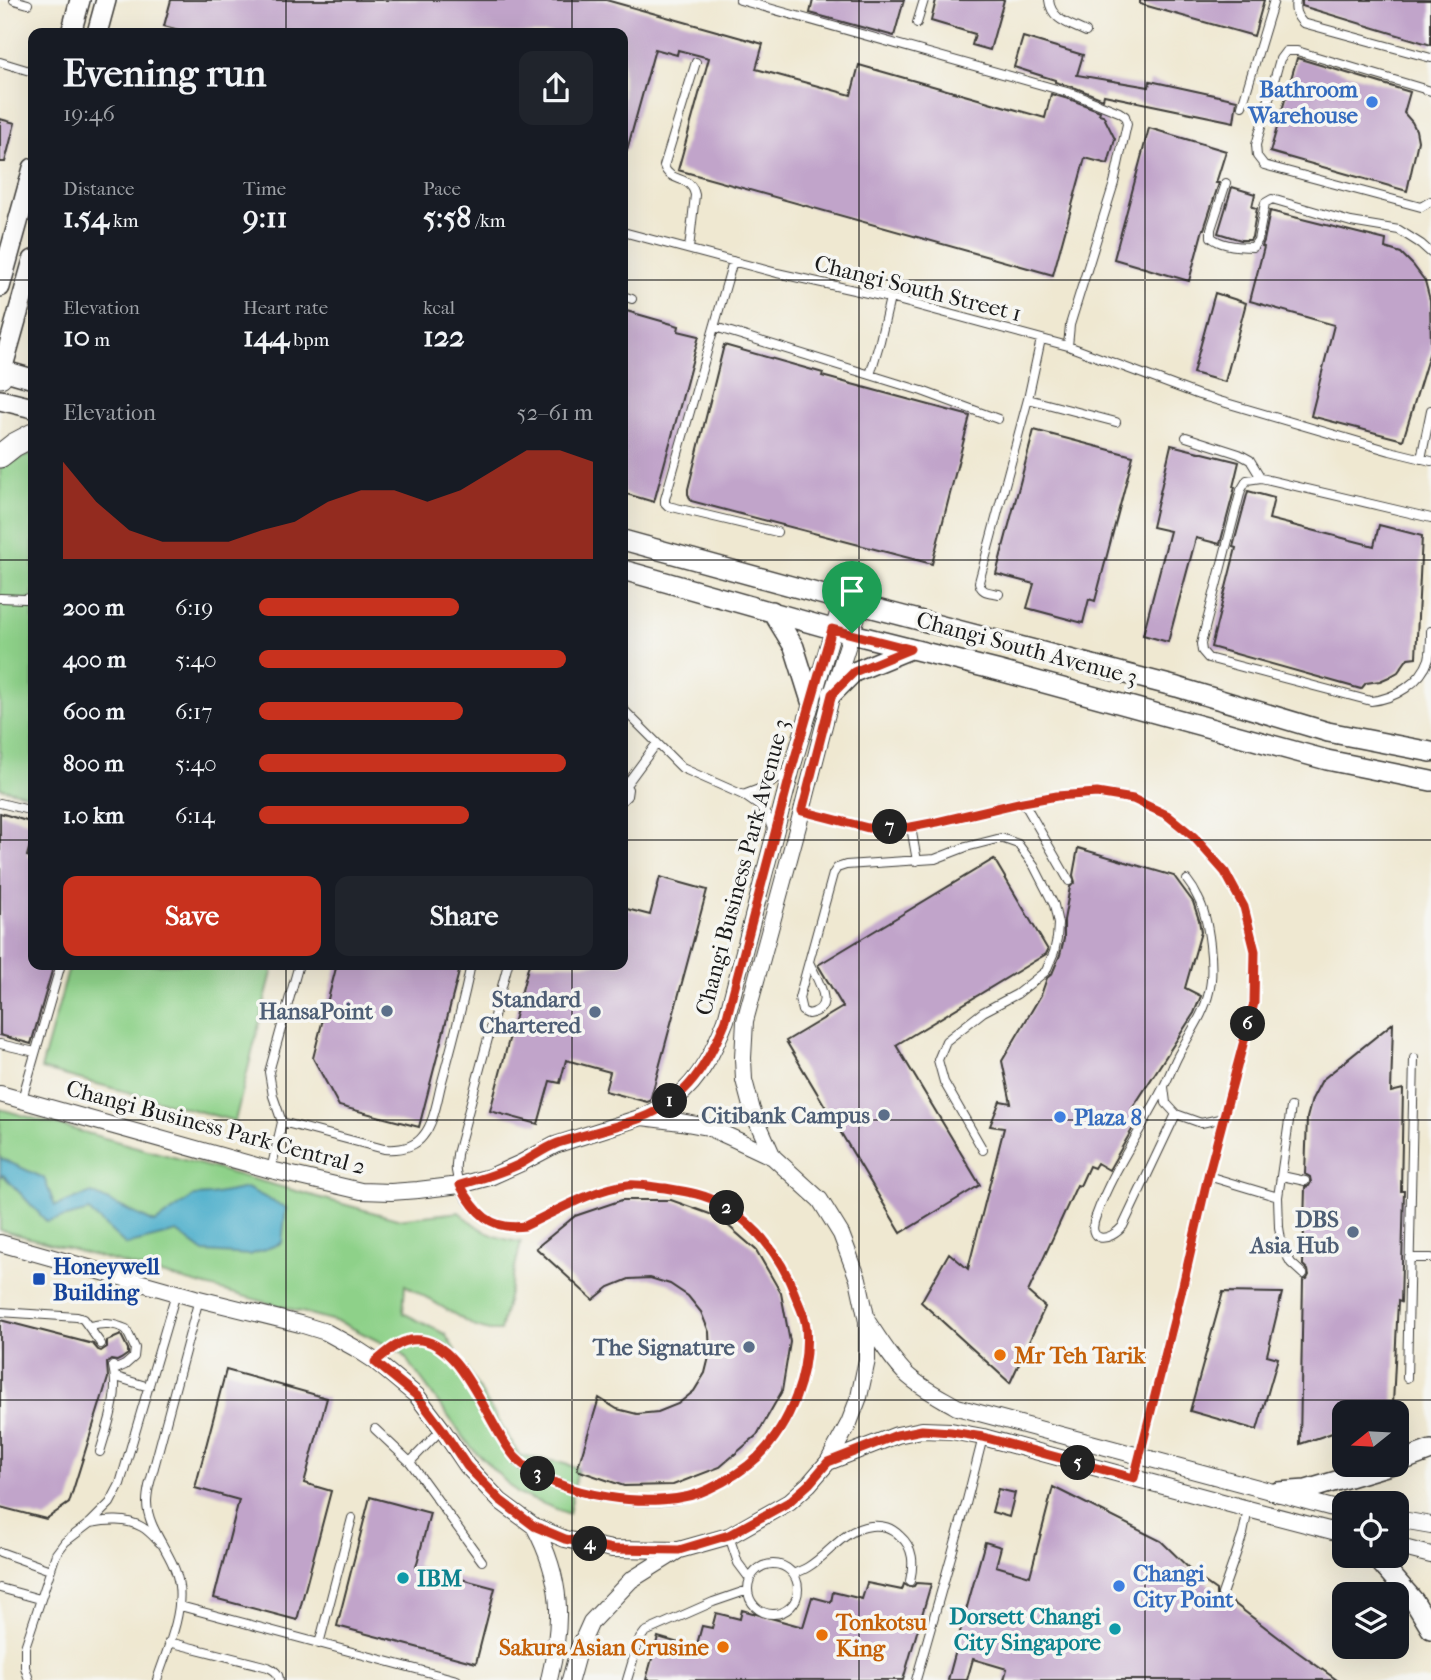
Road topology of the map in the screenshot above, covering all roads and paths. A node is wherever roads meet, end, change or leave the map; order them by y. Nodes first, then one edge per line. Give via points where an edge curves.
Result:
1 (14, 0) edge
2 (80, 0) edge
3 (106, 0) edge
4 (740, 0) edge
5 (924, 0) edge
6 (1049, 0) edge
7 (1274, 0) edge
8 (1296, 0) edge
9 (28, 4) dead end
10 (917, 23) dead end
11 (72, 28) edge
12 (98, 28) edge
13 (1086, 32) dead end
14 (1431, 58) edge
15 (0, 62) edge
16 (696, 62) dead end
17 (28, 70) edge
18 (1431, 91) edge
19 (1242, 107) dead end
20 (1226, 183) dead end
21 (28, 186) edge
22 (1431, 201) edge
23 (628, 233) edge
24 (689, 249) junction
25 (1431, 253) edge
26 (733, 261) junction
27 (28, 278) edge
28 (0, 287) edge
29 (628, 298) edge
30 (890, 298) junction
31 (632, 299) dead end
32 (715, 327) junction
33 (1041, 339) junction
34 (1068, 346) junction
35 (1, 372) edge
36 (870, 375) junction
37 (28, 378) edge
38 (1028, 399) junction
39 (0, 400) edge
40 (28, 407) edge
41 (1431, 410) edge
42 (998, 419) dead end
43 (1116, 422) dead end
44 (1186, 437) dead end
45 (28, 438) edge
46 (0, 456) edge
47 (1421, 459) junction
48 (1431, 461) edge
49 (1261, 478) junction
50 (1431, 518) edge
51 (777, 532) dead end
52 (628, 541) edge
53 (628, 571) edge
54 (999, 594) dead end
55 (0, 596) edge
56 (28, 597) edge
57 (852, 602) junction
58 (772, 611) junction
59 (832, 629) junction
60 (1431, 631) edge
61 (852, 633) junction
62 (910, 649) junction
63 (832, 694) junction
64 (811, 701) junction
65 (628, 714) edge
66 (657, 743) junction
67 (1431, 752) edge
68 (792, 768) junction
69 (628, 779) edge
70 (1431, 781) edge
71 (743, 795) junction
72 (1023, 802) junction
73 (0, 803) edge
74 (28, 810) edge
75 (802, 811) junction
76 (911, 827) junction
77 (775, 834) junction
78 (917, 861) junction
79 (1187, 880) dead end
80 (1069, 881) dead end
81 (809, 962) junction
82 (59, 970) edge
83 (297, 970) edge
84 (470, 970) edge
85 (506, 970) edge
86 (0, 1044) edge
87 (35, 1052) junction
88 (1414, 1058) dead end
89 (1164, 1087) junction
90 (0, 1094) edge
91 (22, 1100) junction
92 (1291, 1107) dead end
93 (1176, 1114) junction
94 (642, 1118) junction
95 (1224, 1118) junction
96 (282, 1122) junction
97 (983, 1150) dead end
98 (772, 1157) junction
99 (271, 1170) junction
100 (1208, 1176) junction
101 (1282, 1176) junction
102 (1305, 1181) dead end
103 (460, 1185) junction
104 (1278, 1197) junction
105 (0, 1243) edge
106 (1409, 1258) junction
107 (1431, 1258) edge
108 (1303, 1274) dead end
109 (176, 1293) junction
110 (199, 1299) junction
111 (0, 1311) edge
112 (867, 1321) junction
113 (90, 1326) junction
114 (101, 1344) dead end
115 (375, 1362) junction
116 (114, 1371) junction
117 (1407, 1378) dead end
118 (149, 1387) junction
119 (375, 1429) dead end
120 (442, 1429) junction
121 (983, 1437) junction
122 (1431, 1450) edge
123 (100, 1452) dead end
124 (1139, 1456) junction
125 (1409, 1458) edge
126 (410, 1462) junction
127 (828, 1462) junction
128 (1350, 1477) edge
129 (1134, 1478) junction
130 (1278, 1492) junction
131 (1332, 1508) edge
132 (1248, 1509) junction
133 (352, 1518) dead end
134 (1409, 1521) edge
135 (90, 1523) junction
136 (1431, 1525) edge
137 (534, 1526) junction
138 (1332, 1531) edge
139 (729, 1535) junction
140 (163, 1545) junction
141 (1409, 1549) edge
142 (679, 1550) junction
143 (0, 1552) edge
144 (1431, 1555) edge
145 (482, 1561) dead end
146 (1385, 1568) edge
147 (50, 1570) junction
148 (793, 1574) junction
149 (750, 1579) junction
150 (910, 1581) dead end
151 (0, 1588) edge
152 (748, 1590) junction
153 (1222, 1594) dead end
154 (40, 1599) junction
155 (180, 1606) junction
156 (1431, 1629) edge
157 (169, 1642) junction
158 (319, 1644) junction
159 (29, 1680) edge
160 (157, 1680) edge
161 (279, 1680) edge
162 (457, 1680) edge
163 (549, 1680) edge
164 (570, 1680) edge
165 (627, 1680) edge
166 (916, 1680) edge

1 - 9 lane
2 - 11 street
3 - 12 street
4 - 34 lane via 1074,94 1125,117 1114,183 1070,325
5 - 10 lane
6 - 13 lane via 1057,19
7 - 19 lane
8 - 14 lane via 1297,16 1303,23
15 - 17 lane
16 - 24 lane via 664,166 668,174 694,189
18 - 22 lane via 1286,51 1256,145 1264,165 1421,207
20 - 25 lane via 1211,229 1217,242 1253,247 1265,203 1272,199 1351,222 1399,230
21 - 28 street
23 - 24 lane, Changi South Street 1
24 - 26 lane, Changi South Street 1
26 - 30 lane, Changi South Street 1
26 - 32 lane
27 - 35 street
29 - 31 lane
30 - 33 lane, Changi South Street 1
30 - 36 lane
32 - 36 lane
32 - 51 lane via 665,503
33 - 34 lane, Changi South Street 1
33 - 38 lane
34 - 47 lane, Changi South Street 1 via 1199,395
35 - 37 street
36 - 42 lane
38 - 43 lane
38 - 54 lane via 979,582 984,591
39 - 40 street
41 - 47 lane
44 - 49 lane via 1250,460
45 - 46 main road
47 - 48 lane, Changi South Street 1
49 - 50 lane
49 - 60 lane via 1247,480 1241,490 1200,643 1208,658 1371,701 1382,700 1418,677 1429,660
52 - 57 street, Changi South Avenue 3
53 - 58 street, Changi South Avenue 3
55 - 56 lane
57 - 59 street, Changi Business Park Avenue 3
57 - 61 street, Changi Business Park Avenue 3
57 - 67 street, Changi South Avenue 3 via 1177,687 1328,732
58 - 59 street, Changi South Avenue 3
58 - 64 street via 794,647
59 - 61 street, Changi South Avenue 3
59 - 64 street, Changi Business Park Avenue 3
61 - 62 street, Changi South Avenue 3
61 - 63 street, Changi Business Park Avenue 3
62 - 63 street via 854,672
62 - 70 street, Changi South Avenue 3 via 1327,760
63 - 75 street, Changi Business Park Avenue 3
64 - 68 street, Changi Business Park Avenue 3
65 - 66 lane
66 - 69 lane
66 - 71 lane via 682,768
68 - 71 lane via 767,786
68 - 77 street, Changi Business Park Avenue 3
71 - 77 lane via 759,806
72 - 76 lane
72 - 80 lane
72 - 95 lane via 1097,793 1133,799 1167,815 1225,872 1244,907 1255,951 1254,1003
73 - 74 lane
75 - 76 lane via 868,828
75 - 98 street, Changi Business Park Avenue 3 via 745,1021 744,1080
76 - 78 lane
77 - 94 street, Changi Business Park Avenue 3 via 726,1020 713,1051 677,1097
78 - 81 lane via 837,868
78 - 97 lane via 1001,838 1018,844 1054,905 1057,938 1046,971 946,1041 939,1060 944,1082
79 - 89 lane via 1205,916 1210,990
81 - 81 lane via 824,1001 822,1008 808,1014 802,1011 799,998
82 - 87 lane
83 - 96 lane via 269,1072
84 - 96 lane via 435,1109 423,1138 396,1150 384,1149
85 - 103 lane via 457,1154
86 - 87 lane
87 - 91 lane
88 - 106 lane
89 - 93 lane via 1166,1103
89 - 93 lane via 1108,1186 1094,1219 1097,1237 1113,1237 1123,1226
90 - 91 street, Changi Business Park Central 2
91 - 99 street, Changi Business Park Central 2
92 - 101 lane
93 - 95 lane via 1201,1123
94 - 98 street, Changi Business Park Central 2 via 708,1127
94 - 103 street, Changi Business Park Central 2 via 555,1145 490,1177
95 - 100 lane
96 - 99 lane
98 - 112 street, Changi Business Park Central 2 via 820,1200 841,1234
99 - 103 street, Changi Business Park Central 2 via 361,1191
100 - 104 lane
100 - 124 lane
101 - 102 lane
101 - 104 lane
103 - 115 lane via 470,1204 486,1219 514,1227 628,1185 685,1191 720,1203 757,1231 780,1261 806,1323 807,1354 790,1410 757,1458 729,1479 678,1499 640,1502 595,1495 524,1467 457,1363 440,1346 409,1340
104 - 108 lane via 1282,1247
105 - 109 street
106 - 107 lane
106 - 117 lane
109 - 110 street
109 - 118 lane
110 - 115 street via 326,1332
110 - 140 lane via 149,1486 151,1522
111 - 113 lane via 69,1315
112 - 124 street via 907,1375 957,1407
112 - 127 street, Changi Business Park Central 2 via 867,1360 859,1397
113 - 114 lane
113 - 116 lane via 103,1323 126,1329 134,1357
115 - 120 street via 417,1396
116 - 118 lane
116 - 123 lane via 114,1401
118 - 135 lane via 120,1484 110,1503
119 - 126 lane
120 - 126 lane
120 - 137 street via 467,1466
121 - 127 street via 922,1430
121 - 129 street
121 - 166 lane
122 - 125 street
124 - 129 lane
124 - 130 street
126 - 145 lane
127 - 139 street via 789,1502
128 - 130 street via 1306,1490
129 - 132 street
130 - 131 street
132 - 138 street
132 - 153 lane
133 - 158 lane
134 - 136 street
135 - 140 lane via 134,1524
135 - 147 lane via 65,1542
137 - 142 street via 565,1539 612,1549
137 - 163 street via 555,1576 560,1616
139 - 142 street
139 - 149 lane via 738,1563
140 - 155 lane via 173,1562
141 - 144 street
142 - 164 street via 631,1580 591,1622
143 - 147 lane
146 - 156 street
147 - 154 lane
148 - 149 lane via 775,1564 756,1571
148 - 150 lane via 849,1532 881,1525 904,1539 912,1553
148 - 152 lane via 797,1594 786,1611 766,1613 757,1608
149 - 152 lane
151 - 154 lane
152 - 165 lane via 645,1632
154 - 159 lane via 25,1647
155 - 157 lane
155 - 158 lane
157 - 160 lane
157 - 161 lane via 268,1667
158 - 162 lane

